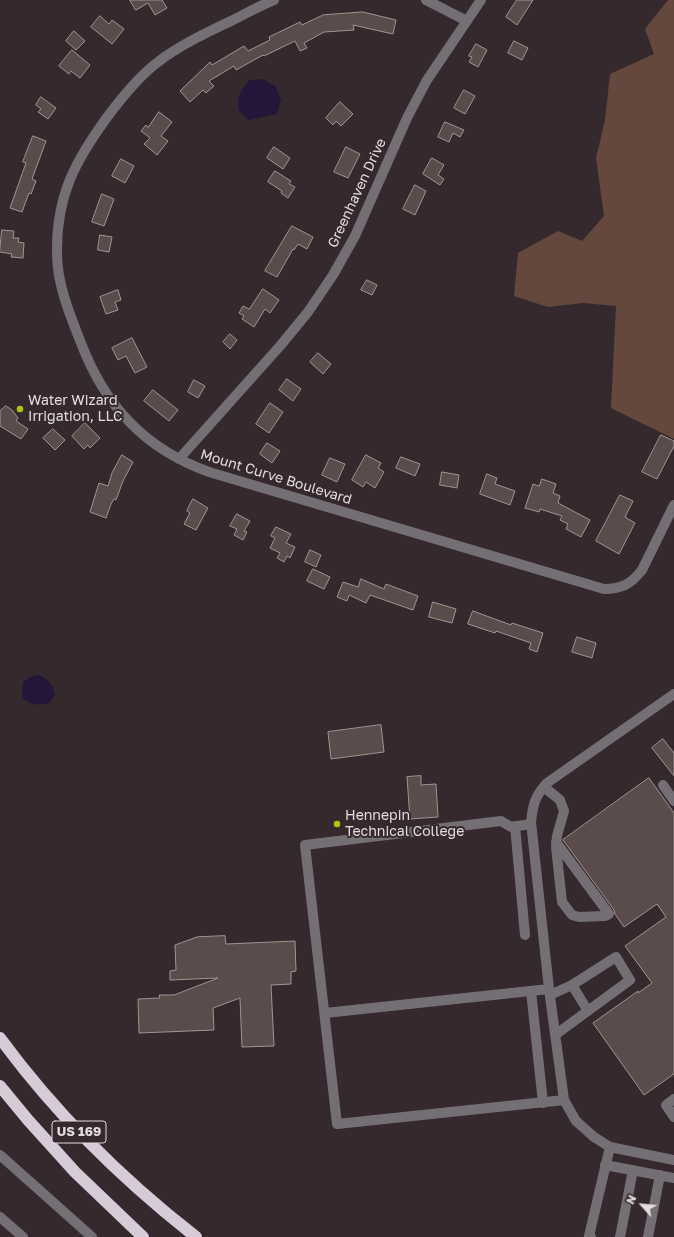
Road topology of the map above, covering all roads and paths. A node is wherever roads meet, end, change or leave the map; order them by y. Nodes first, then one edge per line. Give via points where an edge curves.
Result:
1 (274, 0) edge
2 (426, 0) edge
3 (481, 0) edge
4 (467, 20) junction
5 (179, 459) junction
6 (674, 505) edge
7 (674, 694) edge
8 (663, 785) dead end
9 (544, 787) junction
10 (674, 800) edge
11 (532, 824) junction
12 (514, 826) junction
13 (556, 842) junction
14 (525, 935) dead end
15 (572, 985) junction
16 (531, 991) junction
17 (550, 992) junction
18 (588, 1011) junction
19 (325, 1013) junction
20 (555, 1035) junction
21 (0, 1038) edge
22 (0, 1086) edge
23 (674, 1099) edge
24 (564, 1100) junction
25 (542, 1103) junction
26 (674, 1117) edge
27 (610, 1147) junction
28 (0, 1155) edge
29 (674, 1160) edge
30 (605, 1165) junction
31 (633, 1170) junction
32 (660, 1175) junction
33 (674, 1178) edge
34 (168, 1215) junction
35 (0, 1217) edge
36 (23, 1237) edge
37 (92, 1237) edge
38 (143, 1237) edge
39 (196, 1237) edge
40 (201, 1237) edge
41 (591, 1237) edge
42 (620, 1237) edge
43 (648, 1237) edge

1 - 5 street, Mount Curve Boulevard via 182,45 157,62 135,83 106,118 79,158 60,208 57,232 59,276 89,364 101,387 129,422 148,439
2 - 4 street
3 - 4 street, Greenhaven Drive
4 - 5 street, Greenhaven Drive via 427,80 407,118 355,236 333,275 308,312 280,346
5 - 6 street, Mount Curve Boulevard via 210,472 604,589 626,585 642,570
7 - 9 street via 555,776
8 - 10 street
9 - 11 street via 535,799
9 - 13 street via 560,800 564,811
11 - 12 street
11 - 17 street
12 - 14 street
12 - 19 street via 501,821 305,845
13 - 13 street via 562,902 572,915 579,917 609,914
15 - 17 street
15 - 18 street
15 - 18 street via 616,957 630,980
16 - 17 street
16 - 19 street
16 - 25 street
17 - 20 street
18 - 20 street
19 - 25 street via 337,1124
20 - 24 street
21 - 34 highway, US 169 via 19,1064 74,1127
22 - 38 highway, US 169 via 75,1172
23 - 26 street via 666,1105
24 - 25 street
24 - 27 street via 576,1121
27 - 29 street
27 - 30 street
28 - 37 street
30 - 31 street
30 - 41 street
31 - 32 street
31 - 42 street
32 - 33 street
32 - 43 street
34 - 39 highway, US 169
34 - 40 highway
35 - 36 street

